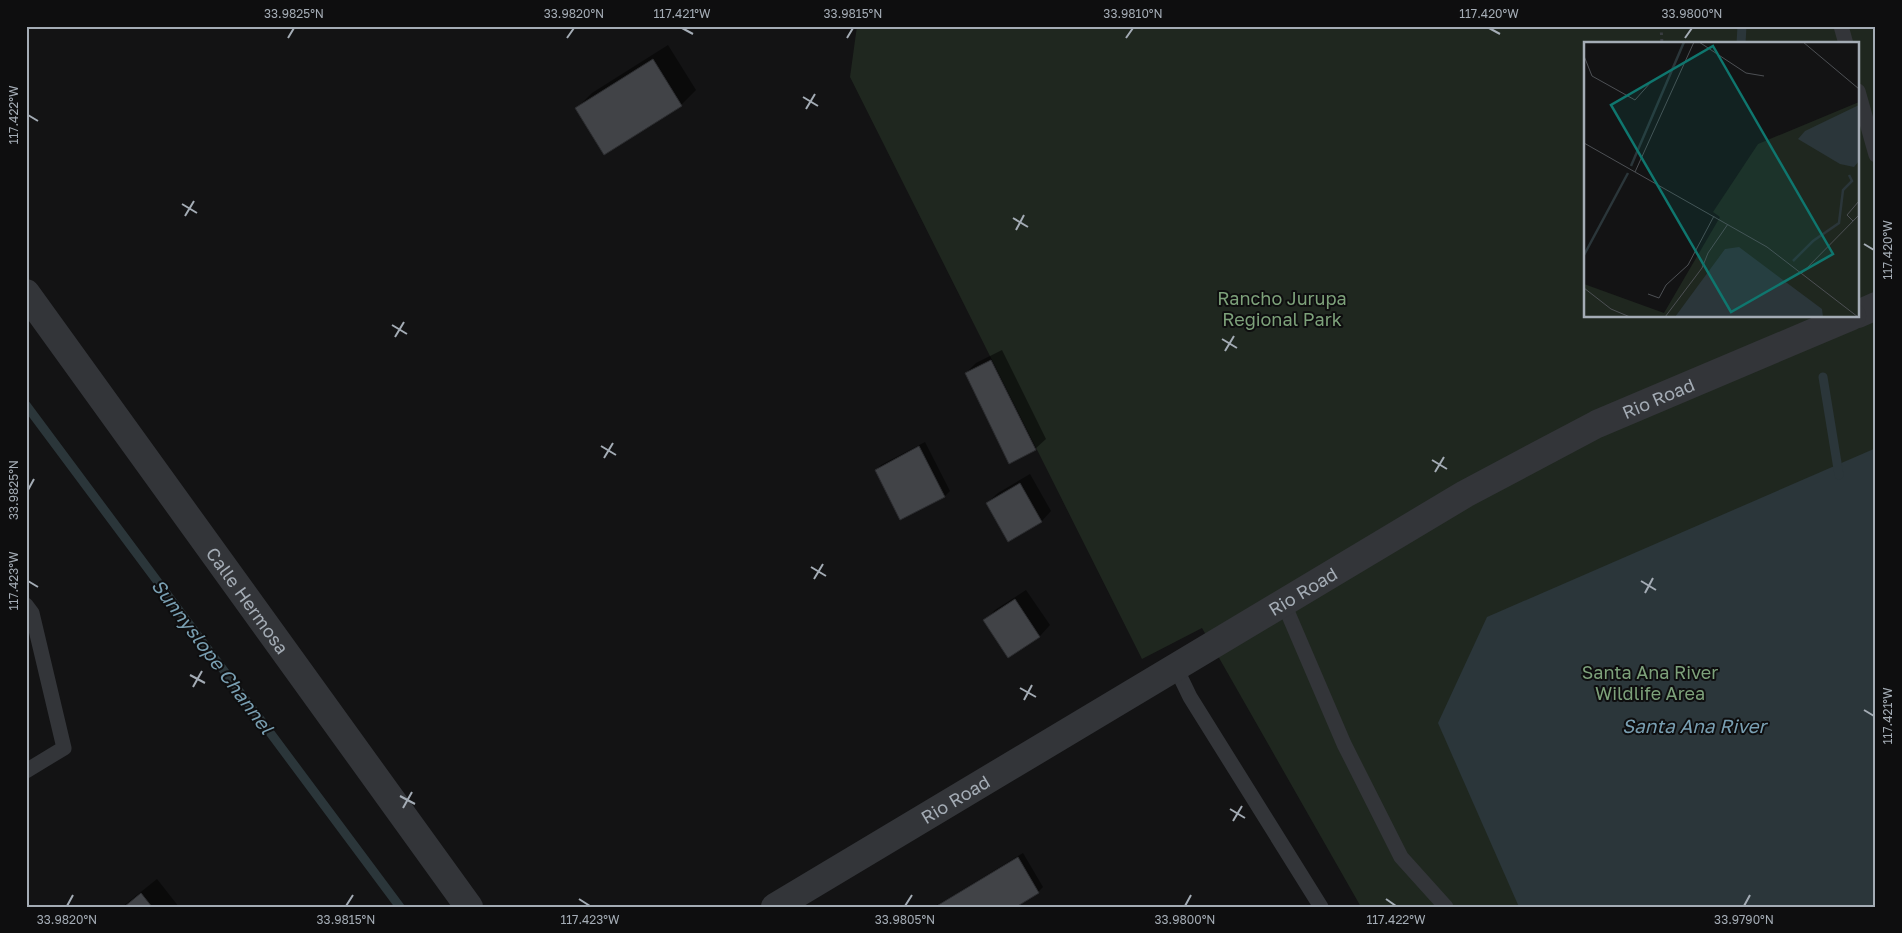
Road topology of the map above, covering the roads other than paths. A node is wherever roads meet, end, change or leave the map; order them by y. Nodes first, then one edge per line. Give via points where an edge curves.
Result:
1 (1841, 26) edge
2 (1845, 42) edge
3 (1860, 97) edge
4 (1876, 155) edge
5 (26, 293) edge
6 (1876, 306) edge
7 (1860, 313) edge
8 (1847, 318) edge
9 (1284, 604) junction
10 (26, 605) edge
11 (1176, 668) junction
12 (26, 771) edge
13 (468, 907) edge
14 (775, 907) edge
15 (1321, 907) edge
16 (1446, 907) edge

1 - 2 lane
3 - 4 lane
5 - 13 street, Calle Hermosa
6 - 7 street
8 - 9 street, Rio Road via 1597,424 1465,494
9 - 11 street, Rio Road
9 - 16 lane via 1344,744 1401,857
10 - 12 lane via 32,613 64,748
11 - 14 street, Rio Road
11 - 15 lane via 1190,697

